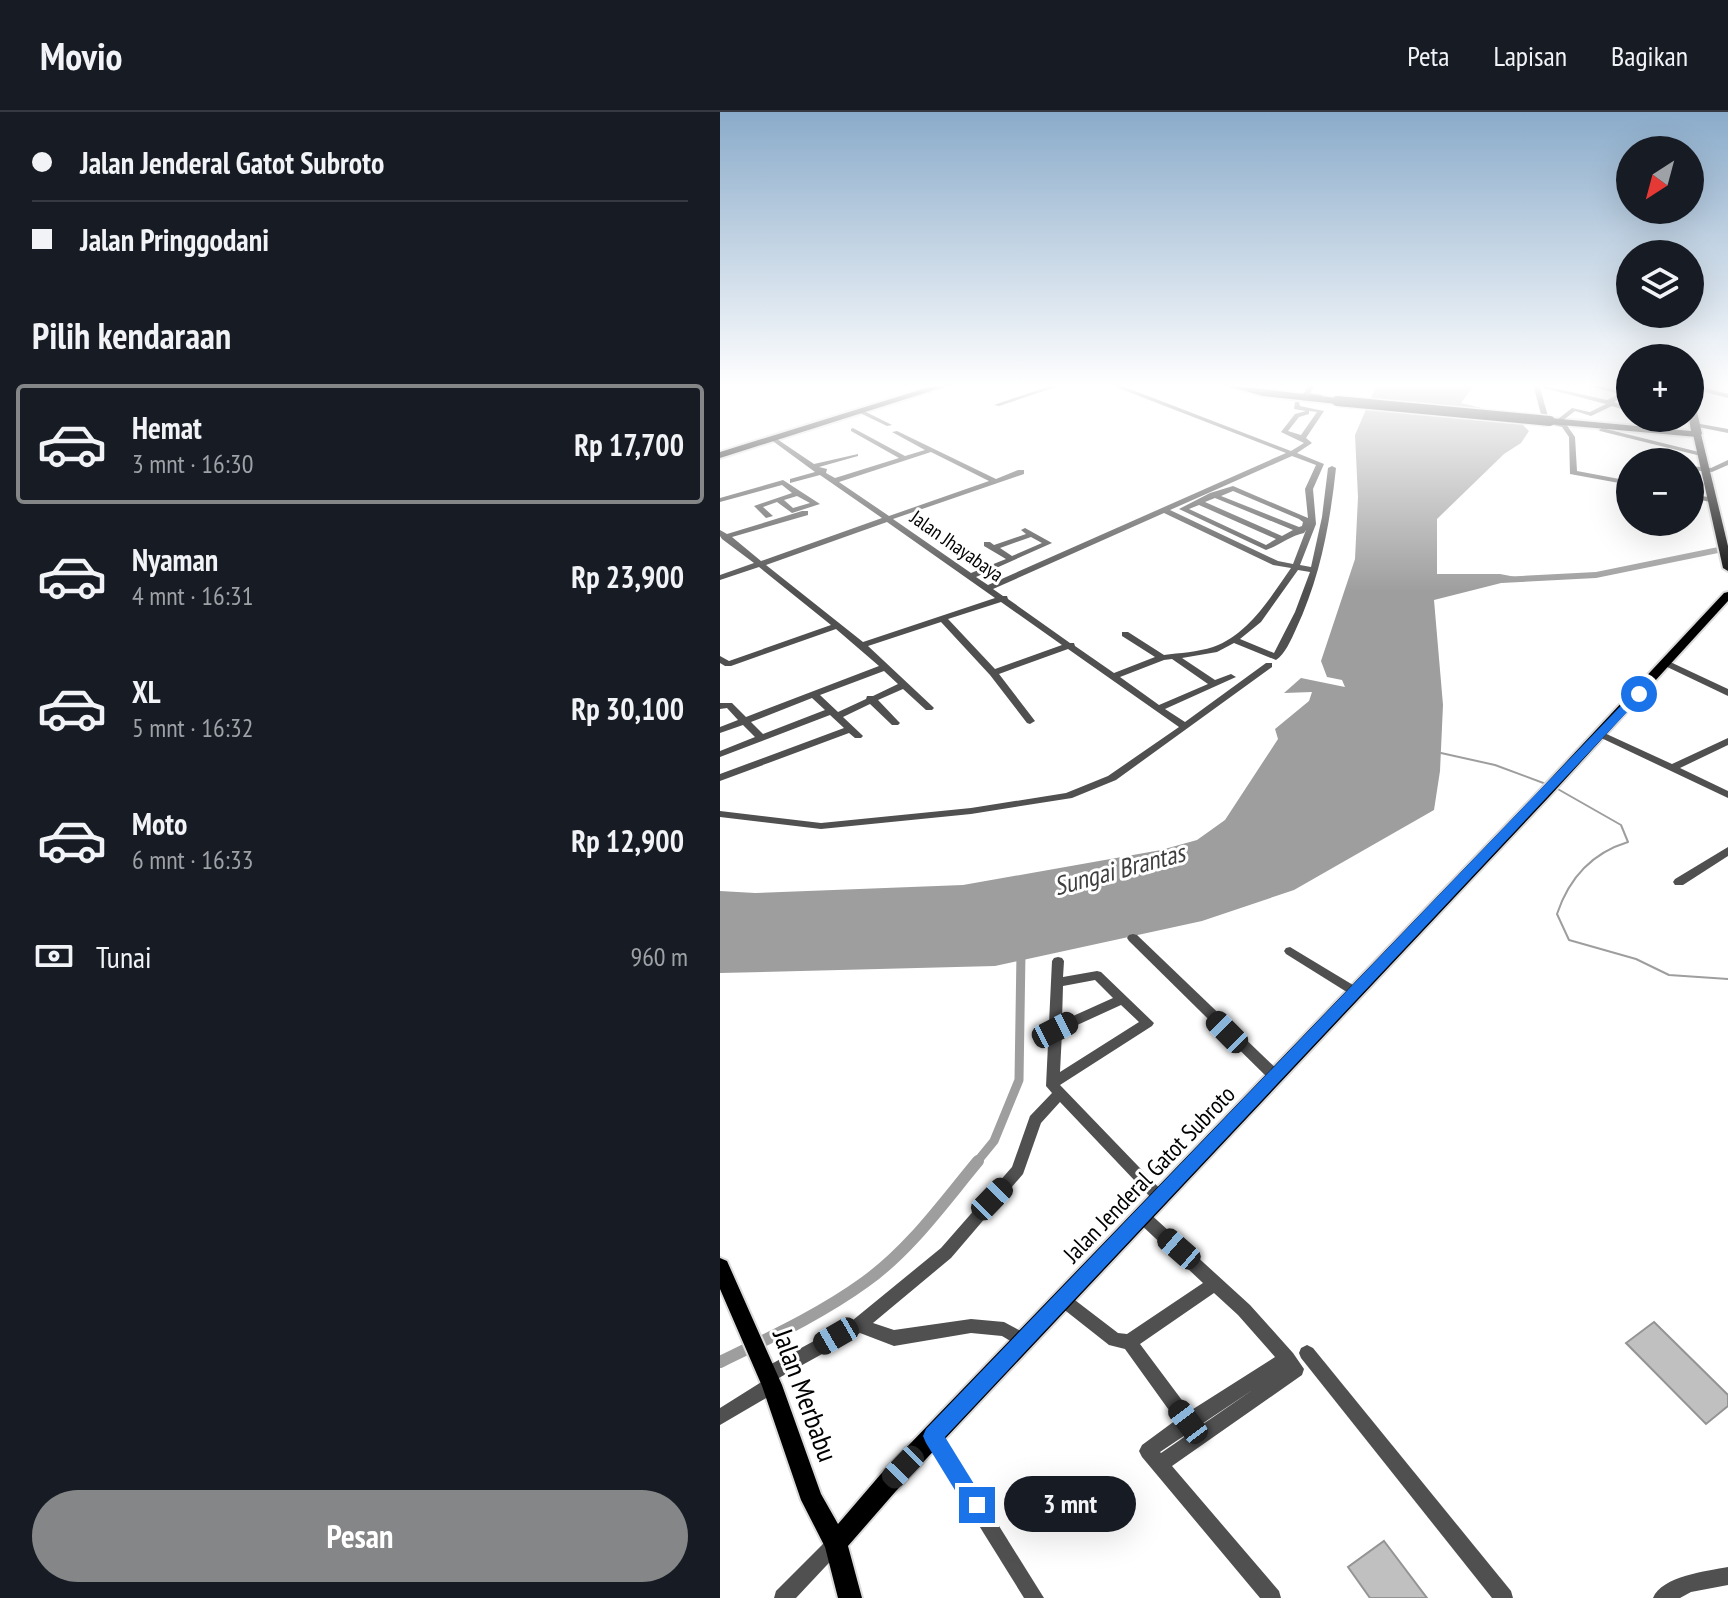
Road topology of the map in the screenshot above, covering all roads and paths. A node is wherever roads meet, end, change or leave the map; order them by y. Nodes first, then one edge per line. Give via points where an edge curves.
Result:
1 (796, 453) edge
2 (896, 453) edge
3 (920, 453) edge
4 (938, 453) edge
5 (1292, 453) edge
6 (1293, 453) edge
7 (1572, 453) edge
8 (856, 455) dead end
9 (904, 458) junction
10 (1728, 462) edge
11 (1332, 468) dead end
12 (820, 469) junction
13 (1704, 471) edge
14 (1021, 472) dead end
15 (1704, 475) edge
16 (837, 480) junction
17 (1616, 480) edge
18 (793, 481) dead end
19 (995, 481) junction
20 (797, 493) junction
21 (1211, 494) junction
22 (778, 499) junction
23 (1704, 499) edge
24 (720, 500) edge
25 (1711, 500) junction
26 (1198, 502) junction
27 (790, 509) junction
28 (877, 509) junction
29 (815, 510) dead end
30 (1166, 511) junction
31 (768, 515) junction
32 (861, 515) dead end
33 (891, 519) junction
34 (1301, 531) junction
35 (722, 533) edge
36 (1057, 539) dead end
37 (1284, 540) junction
38 (1048, 543) junction
39 (1012, 559) junction
40 (758, 564) junction
41 (1295, 568) junction
42 (1728, 568) edge
43 (1314, 570) junction
44 (972, 576) junction
45 (720, 578) edge
46 (989, 588) junction
47 (1004, 598) junction
48 (1727, 598) edge
49 (942, 618) junction
50 (839, 625) junction
51 (1125, 634) dead end
52 (1234, 640) junction
53 (862, 645) junction
54 (1071, 645) junction
55 (1175, 657) junction
56 (1162, 658) junction
57 (720, 659) edge
58 (1666, 663) junction
59 (1269, 665) dead end
60 (886, 667) junction
61 (993, 673) junction
62 (1114, 676) junction
63 (1231, 677) dead end
64 (1214, 684) junction
65 (903, 685) junction
66 (1728, 693) edge
67 (814, 695) junction
68 (872, 699) junction
69 (720, 706) edge
70 (928, 708) dead end
71 (1159, 708) junction
72 (834, 714) junction
73 (744, 721) junction
74 (1030, 721) dead end
75 (895, 723) dead end
76 (1185, 727) junction
77 (724, 728) edge
78 (1600, 734) junction
79 (754, 741) junction
80 (1728, 741) edge
81 (720, 754) edge
82 (772, 758) junction
83 (1672, 768) junction
84 (722, 775) edge
85 (1728, 795) edge
86 (720, 814) edge
87 (1728, 851) edge
88 (1679, 882) dead end
89 (1133, 938) dead end
90 (1290, 951) dead end
91 (1058, 961) dead end
92 (1057, 983) junction
93 (1354, 991) junction
94 (1122, 999) junction
95 (1055, 1030) junction
96 (1276, 1077) junction
97 (1056, 1088) junction
98 (1160, 1198) junction
99 (1142, 1216) junction
100 (720, 1267) edge
101 (1214, 1284) junction
102 (1062, 1299) junction
103 (859, 1325) junction
104 (1022, 1340) junction
105 (1129, 1342) junction
106 (1307, 1353) dead end
107 (1291, 1363) junction
108 (769, 1377) junction
109 (720, 1417) edge
110 (1188, 1422) junction
111 (933, 1436) junction
112 (1159, 1465) junction
113 (836, 1543) junction
114 (1728, 1576) edge
115 (783, 1598) edge
116 (850, 1598) edge
117 (1035, 1598) edge
118 (1272, 1598) edge
119 (1504, 1598) edge
120 (1662, 1598) edge

1 - 12 street, Jalan Jhayabaya
2 - 9 street
3 - 9 street
4 - 19 street
5 - 21 street
6 - 41 street via 1319,461 1320,468 1309,486 1312,524
7 - 17 street via 1573,472
8 - 12 street
9 - 16 street
10 - 13 street
11 - 43 street via 1327,522
12 - 16 street, Jalan Jhayabaya
12 - 18 street
14 - 19 street
15 - 25 main road
16 - 28 street, Jalan Jhayabaya
19 - 33 street
20 - 22 street
20 - 24 street via 783,482
20 - 27 street via 816,504
21 - 26 street
21 - 30 street
21 - 34 street
21 - 34 street via 1234,488 1305,519
22 - 27 street
22 - 31 street via 755,504
23 - 25 street
25 - 42 main road
26 - 37 street
26 - 37 street via 1183,509 1266,548
27 - 31 street
28 - 32 street
28 - 33 street, Jalan Jhayabaya
29 - 35 street
30 - 41 street
30 - 46 street
31 - 35 street
33 - 40 street
33 - 44 street, Jalan Jhayabaya
34 - 37 street
35 - 40 street
36 - 38 street
38 - 39 street
38 - 39 street via 1028,532 990,546
39 - 44 street
40 - 45 street
40 - 50 street
41 - 43 street
41 - 52 street via 1264,613
43 - 52 street via 1301,613 1276,657
44 - 46 street, Jalan Jhayabaya
46 - 47 street, Jalan Jhayabaya
47 - 49 street
47 - 54 street, Jalan Jhayabaya
48 - 58 main road, Jalan Jenderal Gatot Subroto
49 - 53 street
49 - 61 street
50 - 53 street
50 - 57 street via 728,664
51 - 56 street
52 - 55 street
53 - 60 street
54 - 61 street
54 - 62 street, Jalan Jhayabaya
55 - 56 street
55 - 64 street
56 - 62 street
58 - 66 street
58 - 78 main road, Jalan Jenderal Gatot Subroto
59 - 76 street
60 - 65 street
60 - 67 street
61 - 74 street
62 - 71 street, Jalan Jhayabaya
63 - 64 street
64 - 71 street
65 - 68 street
65 - 70 street
67 - 72 street
67 - 73 street
68 - 72 street
68 - 75 street
69 - 73 street via 729,705
71 - 76 street, Jalan Jhayabaya
72 - 79 street
72 - 82 street via 854,732
73 - 77 street
73 - 79 street
76 - 86 street via 1112,778 1068,796 821,826
77 - 79 street
78 - 83 street
78 - 93 main road, Jalan Jenderal Gatot Subroto
79 - 81 street
79 - 82 street
80 - 83 street
82 - 84 street
83 - 85 street
87 - 88 street
89 - 96 street
90 - 93 street
91 - 92 street
92 - 94 street via 1097,975
92 - 95 street
93 - 96 main road, Jalan Jenderal Gatot Subroto
94 - 95 street
94 - 97 street via 1147,1024
95 - 97 street
96 - 98 main road, Jalan Jenderal Gatot Subroto
97 - 98 street
97 - 103 street via 1035,1120 1018,1170 957,1242
98 - 99 main road, Jalan Jenderal Gatot Subroto
99 - 101 street
99 - 102 main road, Jalan Jenderal Gatot Subroto
100 - 108 main road, Jalan Merbabu
101 - 105 street
101 - 107 street
102 - 104 main road, Jalan Jenderal Gatot Subroto
102 - 105 street via 1115,1340
103 - 104 street via 894,1338 971,1326 1004,1329
103 - 108 street
104 - 111 main road, Jalan Jenderal Gatot Subroto
105 - 110 street
106 - 119 street
107 - 110 street
107 - 112 street
108 - 109 street
108 - 113 main road, Jalan Merbabu via 812,1500
110 - 112 street via 1148,1451
111 - 113 main road, Jalan Jenderal Gatot Subroto
111 - 117 street
112 - 118 street
113 - 115 street
113 - 116 main road, Jalan Merbabu
114 - 120 street via 1688,1583

